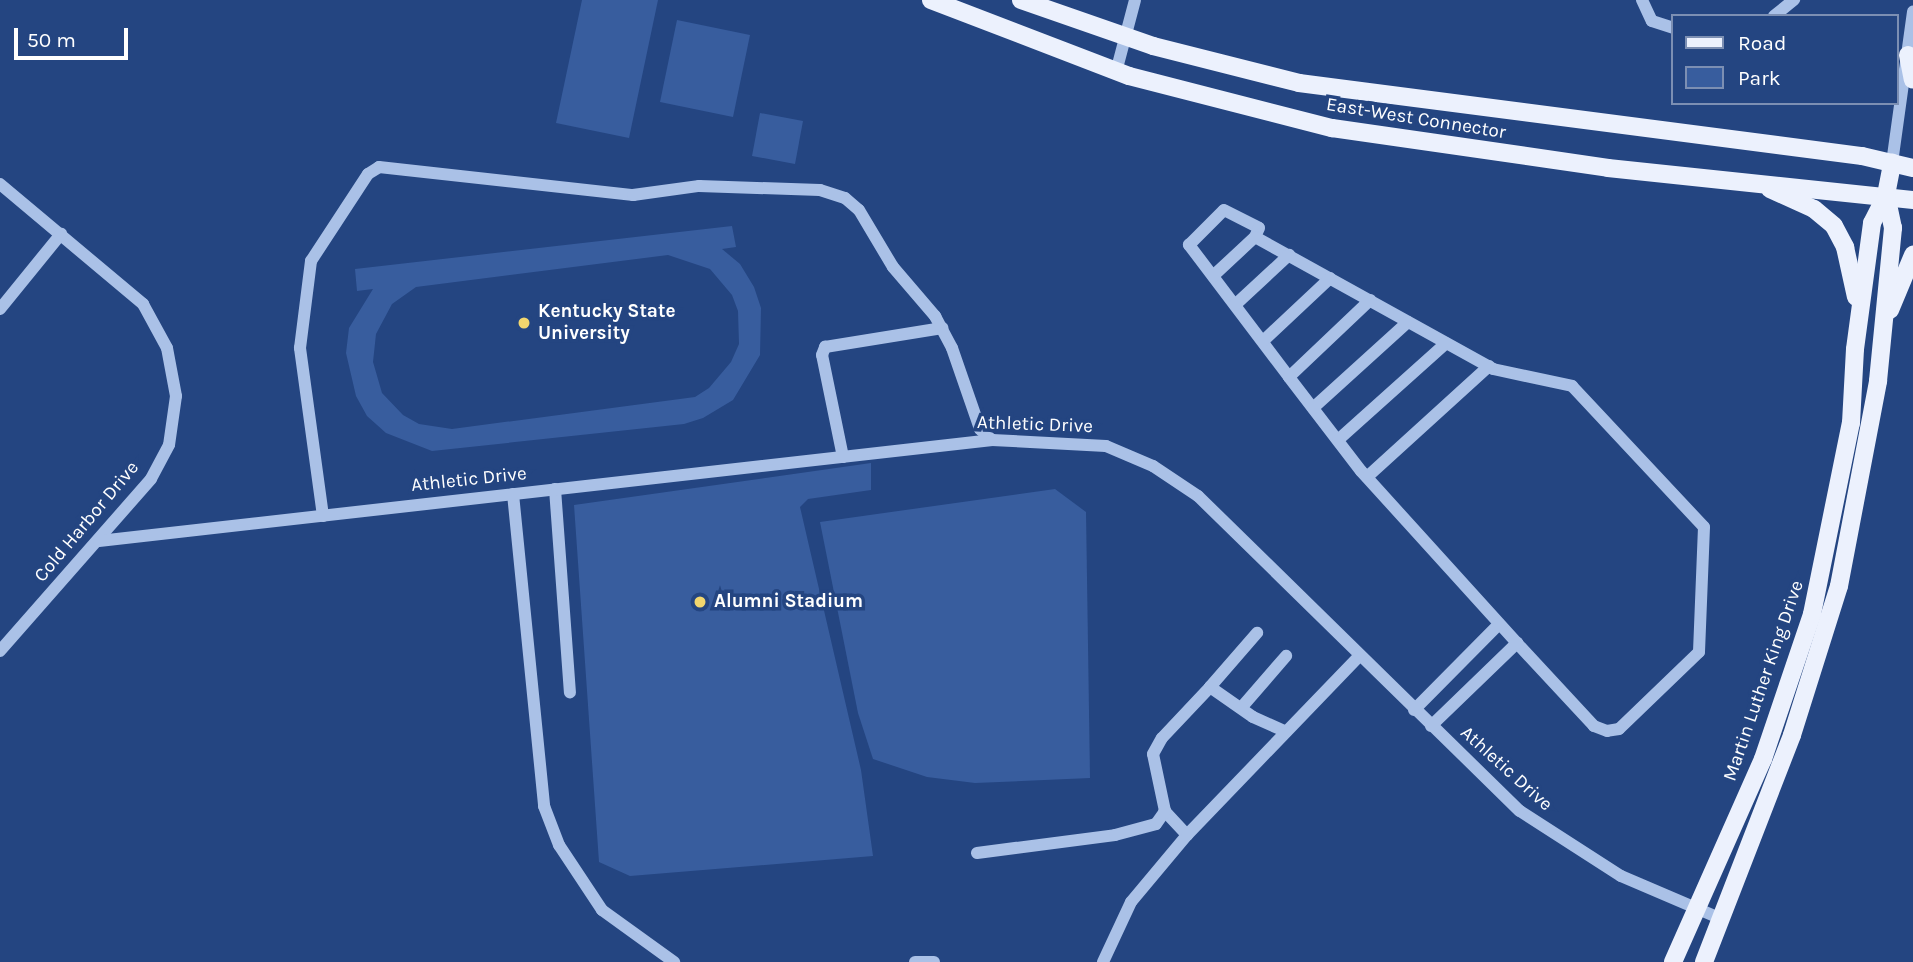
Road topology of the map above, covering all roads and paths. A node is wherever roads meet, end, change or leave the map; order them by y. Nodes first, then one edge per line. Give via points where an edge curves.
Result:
1 (930, 0) edge
2 (1021, 0) edge
3 (1135, 0) edge
4 (1642, 0) edge
5 (1794, 0) edge
6 (1913, 11) edge
7 (1776, 14) edge
8 (1672, 28) edge
9 (1125, 37) junction
10 (1908, 55) junction
11 (1116, 72) junction
12 (1913, 80) edge
13 (1892, 163) junction
14 (1913, 168) edge
15 (0, 184) edge
16 (1757, 184) junction
17 (1886, 195) junction
18 (1913, 200) edge
19 (61, 234) junction
20 (1255, 237) junction
21 (1913, 255) edge
22 (1289, 256) junction
23 (1213, 276) junction
24 (1330, 278) junction
25 (1370, 300) junction
26 (1235, 305) junction
27 (0, 309) edge
28 (1859, 316) junction
29 (1408, 322) junction
30 (1885, 323) junction
31 (942, 328) junction
32 (1263, 341) junction
33 (1447, 343) junction
34 (1489, 366) junction
35 (1289, 377) junction
36 (1313, 408) junction
37 (992, 440) junction
38 (1338, 440) junction
39 (843, 457) junction
40 (1367, 477) junction
41 (555, 489) junction
42 (513, 494) junction
43 (323, 516) junction
44 (99, 541) junction
45 (1499, 624) junction
46 (1257, 633) dead end
47 (1517, 643) junction
48 (0, 651) edge
49 (1286, 656) dead end
50 (1359, 656) junction
51 (1210, 687) junction
52 (570, 692) dead end
53 (1241, 708) junction
54 (1414, 710) junction
55 (1430, 726) junction
56 (1286, 733) junction
57 (1165, 811) junction
58 (1187, 835) junction
59 (977, 853) dead end
60 (1695, 910) junction
61 (1722, 919) junction
62 (674, 962) edge
63 (915, 962) edge
64 (934, 962) edge
65 (1102, 962) edge
66 (1673, 962) edge
67 (1704, 962) edge

1 - 11 main road, East-West Connector
2 - 9 main road, East-West Connector
3 - 9 street
4 - 8 street via 1652,20
5 - 7 street
6 - 10 street
9 - 11 street
9 - 13 main road, East-West Connector via 1226,66 1347,91
10 - 12 main road
10 - 13 street
11 - 16 main road, East-West Connector via 1231,105 1357,132 1526,158
13 - 14 main road, East-West Connector
13 - 17 main road, Martin Luther King Drive
15 - 19 street, Cold Harbor Drive
16 - 17 main road, East-West Connector
16 - 28 main road via 1803,203 1834,226 1849,258
17 - 18 main road, East-West Connector
17 - 28 main road, Martin Luther King Drive via 1872,223
17 - 30 main road, Martin Luther King Drive via 1893,228
19 - 27 street
19 - 44 street, Cold Harbor Drive via 142,304 167,348 176,380 173,429 161,462
20 - 22 street
20 - 23 street
20 - 23 street via 1259,228 1224,210 1189,245
21 - 30 main road
22 - 24 street
22 - 26 street
23 - 26 street
24 - 25 street
24 - 32 street
25 - 29 street
25 - 35 street
26 - 32 street
28 - 60 main road, Martin Luther King Drive via 1851,423 1812,614 1763,759
29 - 33 street
29 - 36 street
30 - 61 main road, Martin Luther King Drive via 1864,474 1836,598 1792,735
31 - 37 street via 980,429
31 - 39 street via 825,347 822,355
31 - 43 street via 893,267 859,210 845,198 820,190 699,186 633,195 379,167 368,174 311,261 300,348
32 - 35 street
33 - 34 street
33 - 38 street
34 - 40 street
34 - 47 street via 1572,386 1704,527 1699,652 1619,729 1594,726
35 - 36 street
36 - 38 street
37 - 39 street, Athletic Drive
37 - 50 street, Athletic Drive via 1106,446 1153,466 1198,496
38 - 40 street
39 - 41 street, Athletic Drive
40 - 45 street
41 - 42 street, Athletic Drive
41 - 52 street
42 - 43 street, Athletic Drive
42 - 62 street via 544,806 559,845 601,910
43 - 44 street, Athletic Drive
44 - 48 street, Cold Harbor Drive
45 - 47 street
45 - 54 street
46 - 51 street
47 - 55 street
49 - 53 street
50 - 54 street, Athletic Drive
50 - 56 street
51 - 53 street
51 - 57 street via 1162,738 1153,754
53 - 56 street
54 - 55 street, Athletic Drive
55 - 60 street, Athletic Drive via 1520,811 1573,849
56 - 58 street
57 - 58 street
57 - 59 street via 1156,824 1115,835
58 - 65 street via 1131,902
60 - 61 street, Athletic Drive
60 - 66 main road, Martin Luther King Drive
61 - 67 main road, Martin Luther King Drive
63 - 64 street

